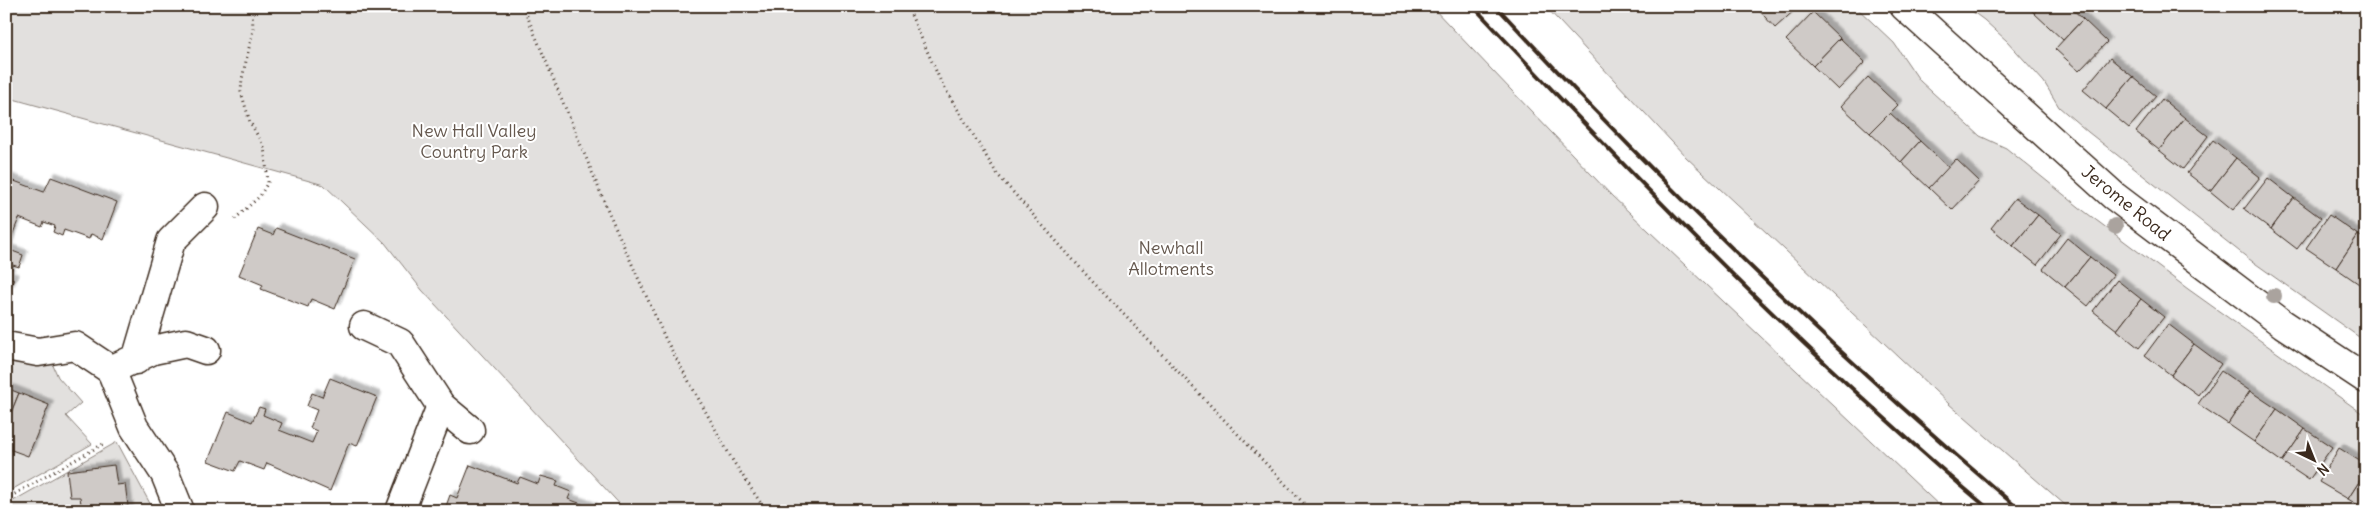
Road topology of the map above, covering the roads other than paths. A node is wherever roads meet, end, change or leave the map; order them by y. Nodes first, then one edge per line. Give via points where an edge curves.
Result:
1 (1904, 6) edge
2 (205, 208) dead end
3 (364, 326) dead end
4 (6, 346) edge
5 (206, 350) dead end
6 (133, 360) junction
7 (2366, 378) edge
8 (441, 406) junction
9 (470, 430) dead end
10 (402, 507) edge
11 (180, 511) edge

1 - 7 street, Jerome Road via 2114,196 2283,324
2 - 6 street via 170,241
3 - 8 street via 400,343
4 - 6 street via 38,352 75,346
5 - 6 street via 186,343
6 - 11 street via 134,426 165,474
8 - 9 street
8 - 10 street

